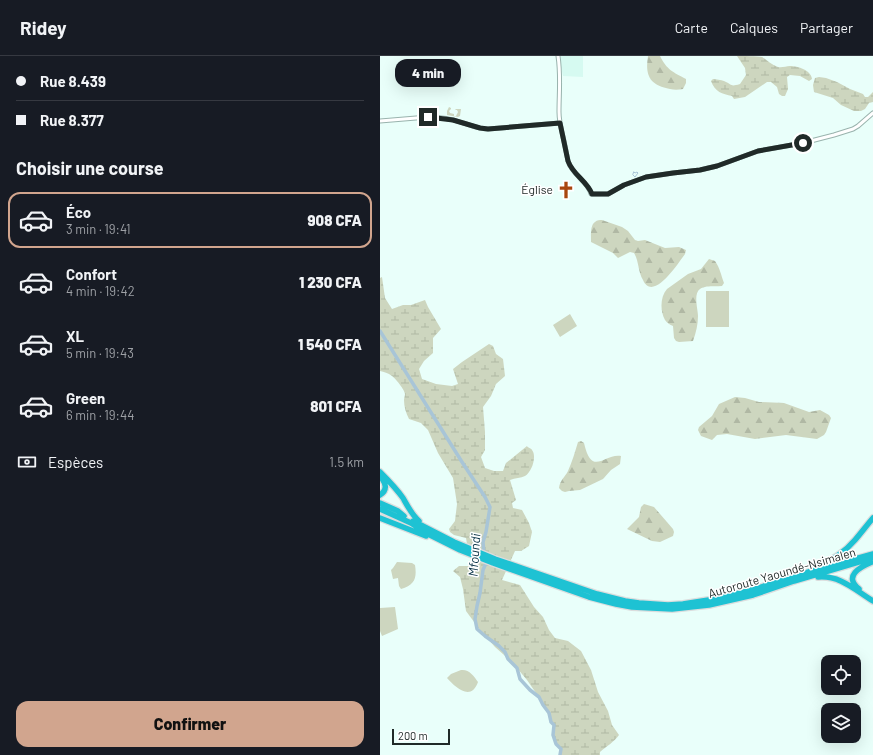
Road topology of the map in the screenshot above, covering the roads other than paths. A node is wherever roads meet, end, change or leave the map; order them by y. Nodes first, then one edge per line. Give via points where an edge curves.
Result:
1 (558, 56) edge
2 (873, 113) edge
3 (380, 121) edge
4 (560, 123) junction
5 (380, 472) edge
6 (380, 476) edge
7 (380, 495) edge
8 (380, 504) edge
9 (380, 509) edge
10 (380, 518) edge
11 (873, 518) edge
12 (441, 535) junction
13 (460, 550) junction
14 (873, 552) edge
15 (475, 554) junction
16 (494, 561) junction
17 (873, 561) edge
18 (798, 575) junction
19 (794, 581) junction
20 (873, 598) edge
21 (873, 601) edge

1 - 4 street
2 - 4 street via 858,126 834,135 758,151 700,170 646,177 608,194 592,194 573,172
3 - 4 street via 434,117 488,129
5 - 12 highway via 400,494 413,515
6 - 7 highway via 386,485
8 - 12 highway, Autoroute Yaoundé-Nsimalen
9 - 13 highway, Autoroute Yaoundé-Nsimalen
10 - 13 highway
11 - 18 highway via 853,543 842,552
12 - 15 highway, Autoroute Yaoundé-Nsimalen
13 - 15 highway, Autoroute Yaoundé-Nsimalen
14 - 18 highway, Autoroute Yaoundé-Nsimalen
15 - 16 highway, Autoroute Yaoundé-Nsimalen
16 - 18 highway, Autoroute Yaoundé-Nsimalen via 609,598 654,604 683,604 715,599
16 - 19 highway, Autoroute Yaoundé-Nsimalen via 589,597 645,608 672,609 709,605 753,595
17 - 19 highway, Autoroute Yaoundé-Nsimalen
17 - 20 highway via 856,570 853,580 857,587
19 - 21 highway via 820,577 834,578

